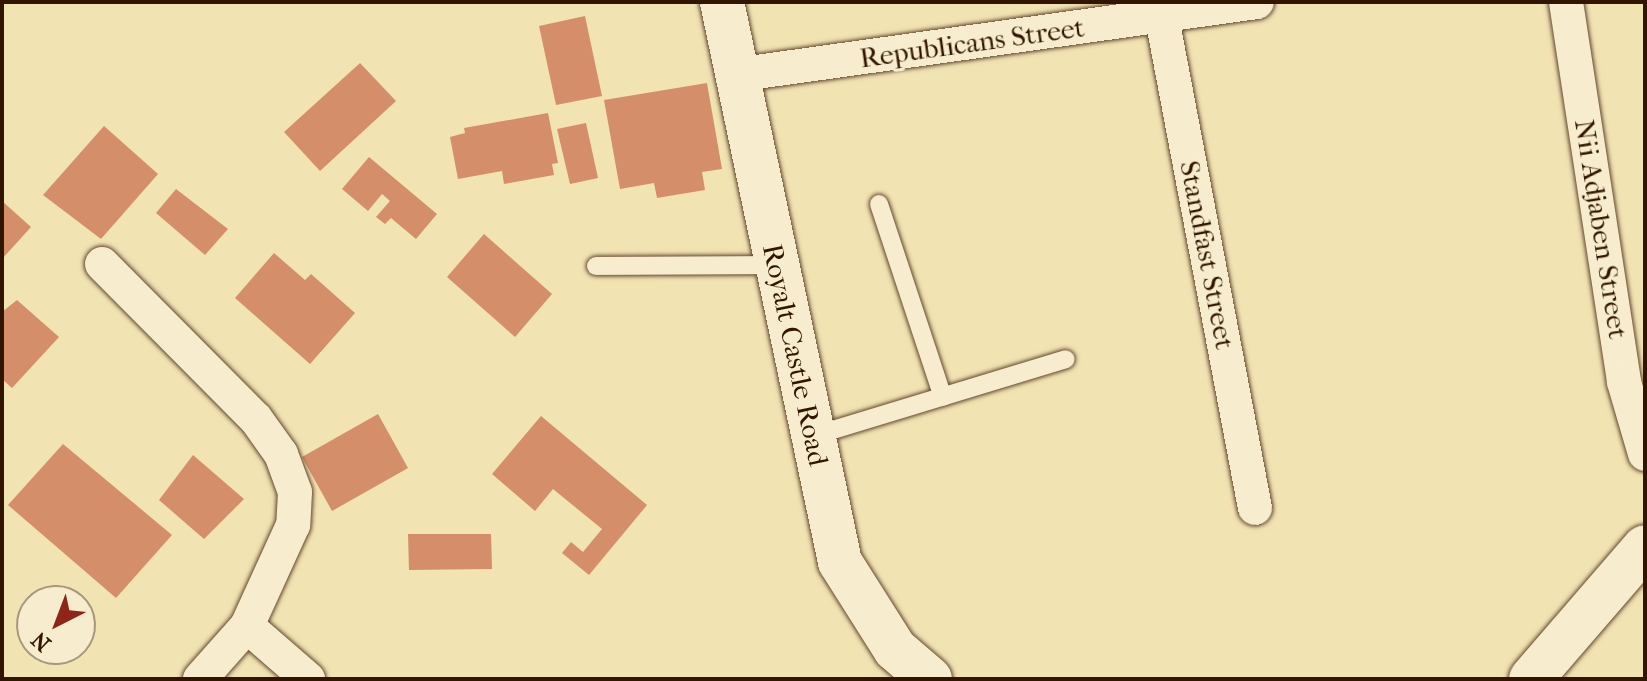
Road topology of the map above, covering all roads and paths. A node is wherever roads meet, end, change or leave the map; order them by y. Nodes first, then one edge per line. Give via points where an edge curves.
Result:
1 (722, 2) edge
2 (1257, 2) edge
3 (1566, 2) edge
4 (1161, 10) edge
5 (735, 75) junction
6 (879, 204) dead end
7 (102, 264) dead end
8 (776, 265) junction
9 (596, 266) dead end
10 (1066, 359) dead end
11 (943, 397) junction
12 (813, 436) junction
13 (1645, 454) edge
14 (1255, 508) dead end
15 (1645, 547) edge
16 (247, 626) junction
17 (200, 679) edge
18 (308, 679) edge
19 (930, 679) edge
20 (1531, 679) edge

1 - 5 street, Royalt Castle Road
2 - 4 street, Republicans Street
3 - 13 street, Nii Adjaben Street via 1624,382
4 - 5 street, Republicans Street
4 - 14 street, Standfast Street
5 - 8 street, Royalt Castle Road
6 - 11 lane
7 - 16 street via 256,419 281,454 295,492 293,525
8 - 9 lane
8 - 12 street, Royalt Castle Road
10 - 11 lane
11 - 12 lane
12 - 19 street, Royalt Castle Road via 840,562 895,649
15 - 20 street
16 - 17 street
16 - 18 street

